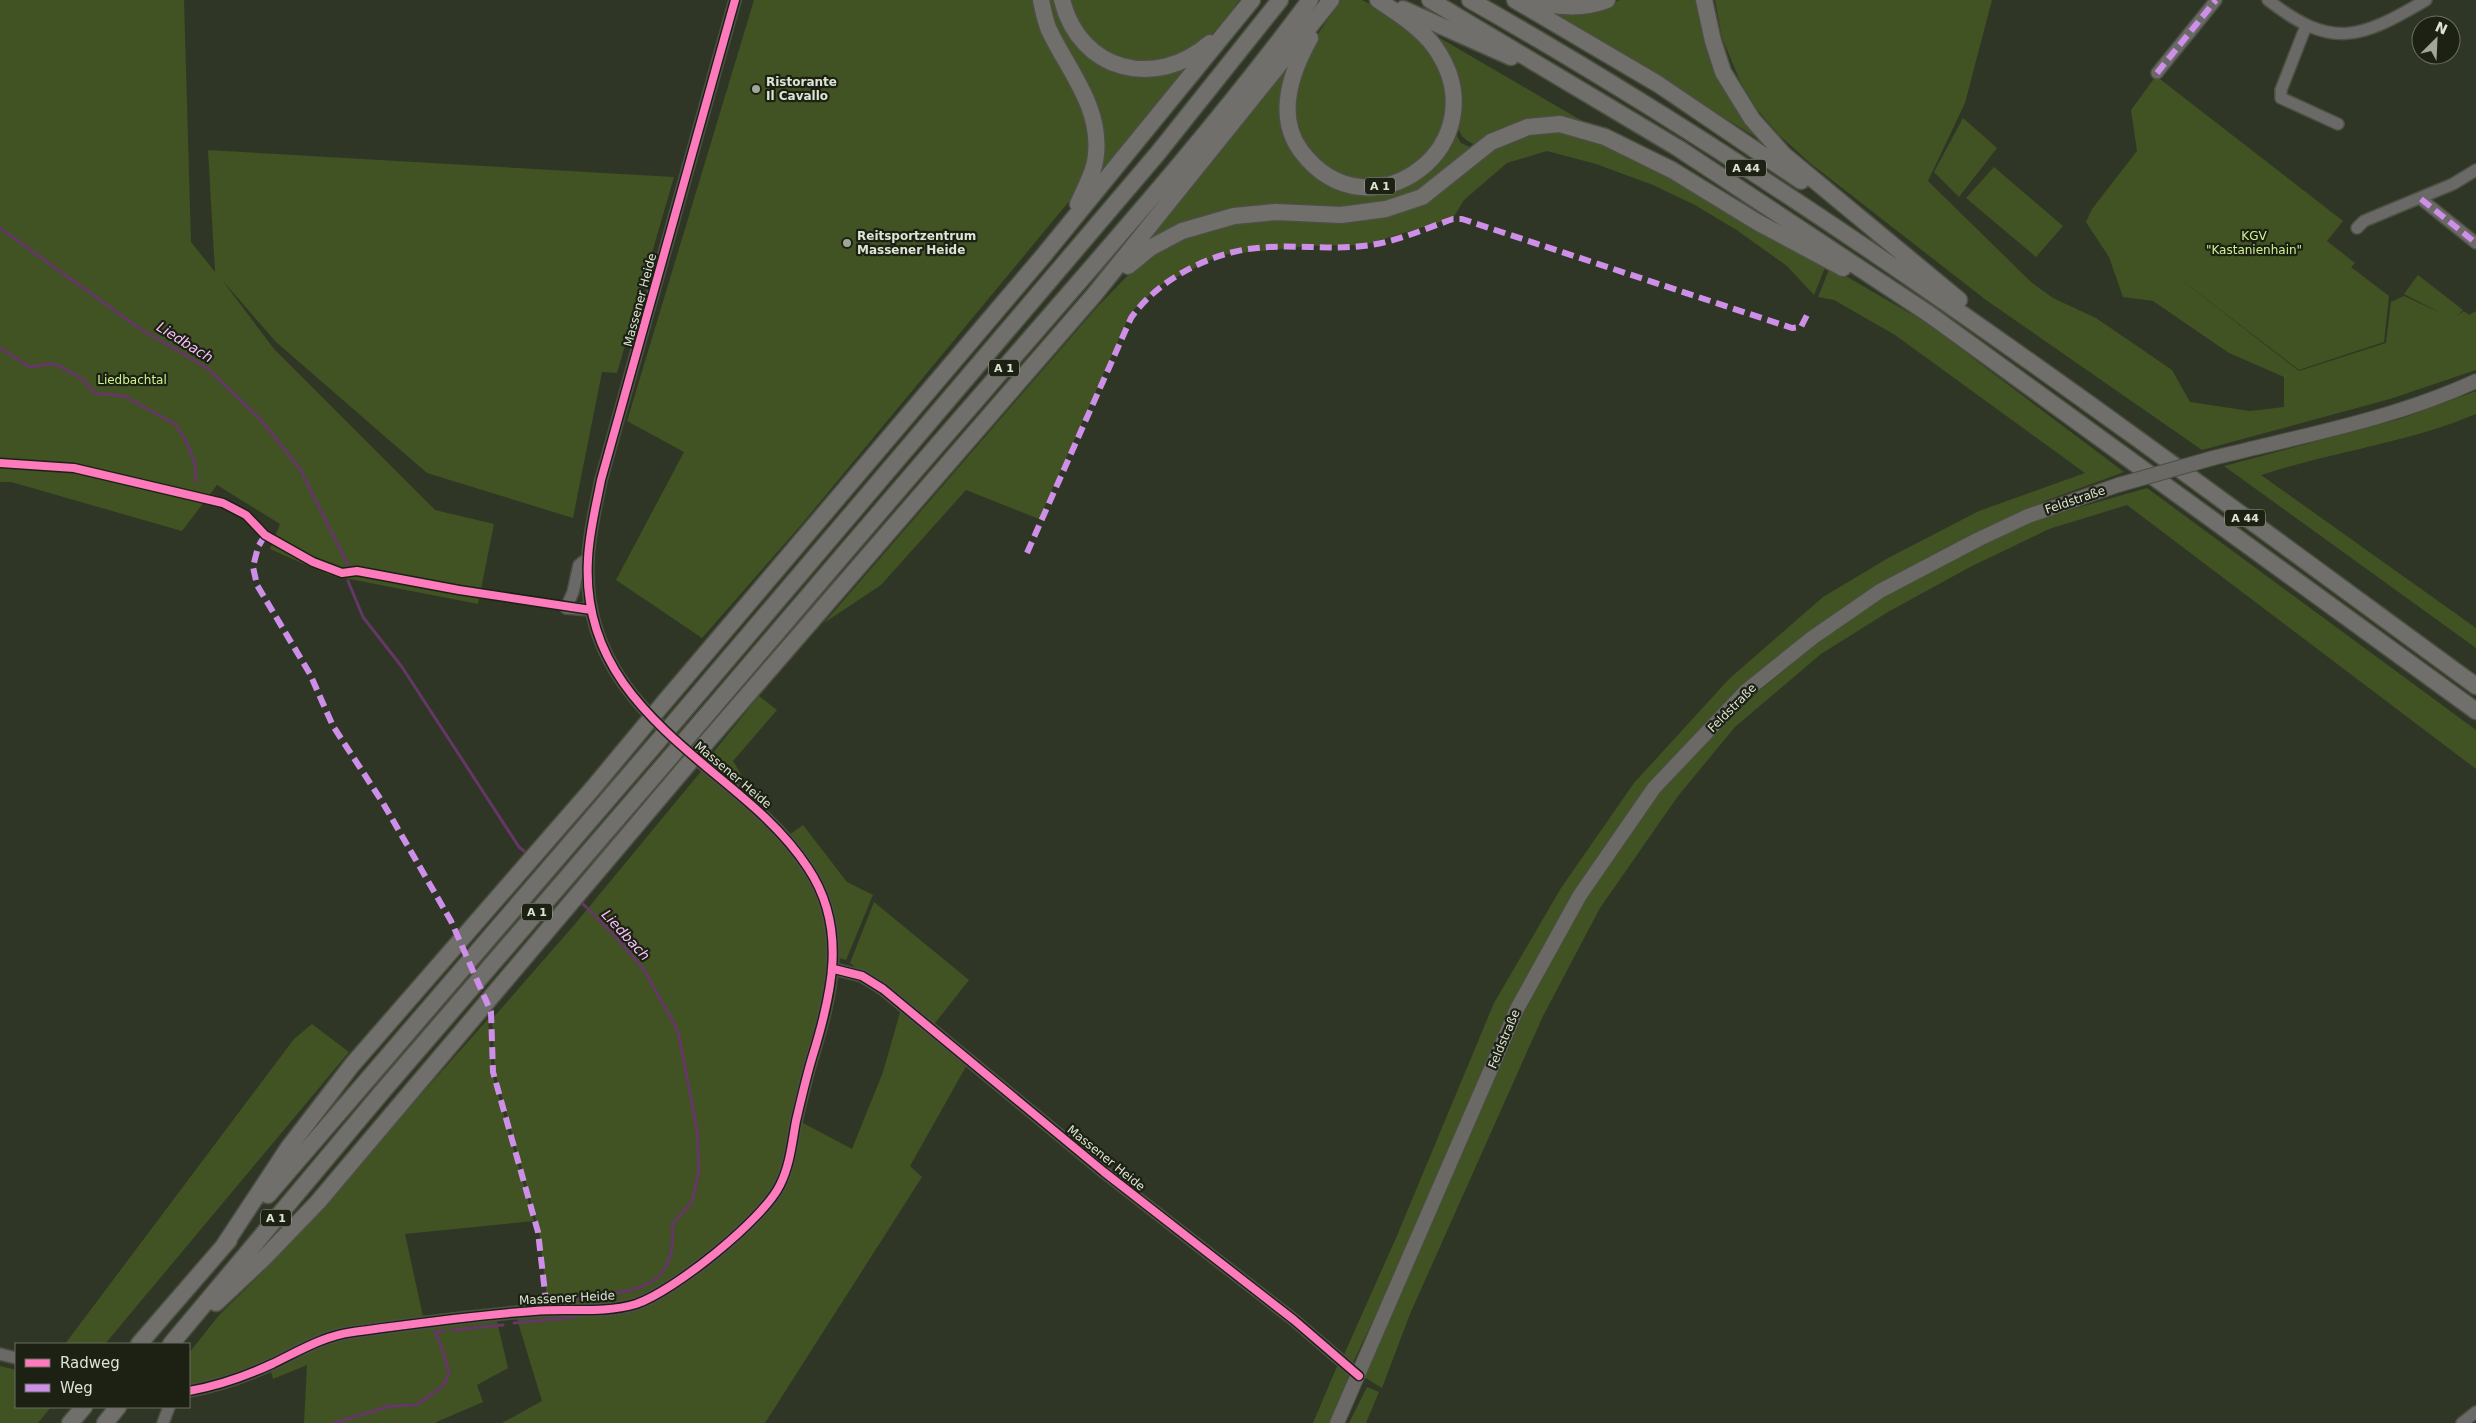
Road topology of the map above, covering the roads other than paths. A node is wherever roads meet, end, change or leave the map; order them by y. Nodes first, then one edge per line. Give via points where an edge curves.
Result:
1 (735, 0) edge
2 (1041, 0) edge
3 (1062, 0) edge
4 (1252, 0) edge
5 (1280, 0) edge
6 (1310, 0) edge
7 (1332, 0) edge
8 (1378, 0) edge
9 (1384, 0) edge
10 (1430, 0) edge
11 (1470, 0) edge
12 (1515, 0) edge
13 (1532, 0) edge
14 (1607, 0) edge
15 (1704, 0) edge
16 (2216, 0) edge
17 (2268, 0) edge
18 (2426, 0) edge
19 (1240, 16) junction
20 (2306, 26) junction
21 (2157, 73) dead end
22 (1570, 82) junction
23 (2338, 124) dead end
24 (2476, 170) edge
25 (2421, 199) junction
26 (2357, 228) dead end
27 (1878, 233) junction
28 (2476, 243) edge
29 (1044, 255) junction
30 (1094, 295) junction
31 (1929, 314) junction
32 (2014, 350) junction
33 (2476, 380) edge
34 (588, 558) junction
35 (591, 610) junction
36 (2476, 686) edge
37 (2476, 711) edge
38 (834, 969) junction
39 (223, 1247) junction
40 (139, 1343) edge
41 (173, 1343) edge
42 (173, 1343) edge
43 (0, 1354) edge
44 (15, 1358) edge
45 (1359, 1376) junction
46 (190, 1391) edge
47 (83, 1408) edge
48 (117, 1408) edge
49 (169, 1408) edge
50 (2476, 1412) edge
51 (70, 1423) edge
52 (105, 1423) edge
53 (163, 1423) edge
54 (1337, 1423) edge
55 (2462, 1423) edge

1 - 34 street, Massener Heide via 601,480
2 - 29 highway via 1048,28 1089,102 1096,128 1092,171 1077,207
3 - 19 highway via 1066,16 1078,38 1100,58 1130,70 1159,68 1197,54
4 - 19 highway
5 - 39 highway, A 1, bridge via 1158,153
6 - 41 highway, A 1, bridge via 1076,285 382,1092
7 - 8 highway, A 1 via 1294,72 1287,102 1288,127 1295,142 1318,170 1353,186 1370,187 1405,179 1427,164 1447,136 1454,99 1452,83 1433,44
7 - 30 highway
9 - 22 highway
10 - 22 highway, A 44
11 - 32 highway, A 44 via 1658,111 1835,225
12 - 27 highway via 1658,84
13 - 14 highway via 1561,6
15 - 27 highway via 1723,72 1752,119 1784,155
16 - 21 street
17 - 20 street
18 - 20 street via 2382,25 2362,32 2340,34
19 - 29 highway
20 - 23 street via 2281,90 2281,98
22 - 31 highway, A 44 via 1678,148
24 - 25 street
25 - 26 street via 2364,221
25 - 28 street
27 - 32 highway
29 - 39 highway, bridge via 662,706 352,1065 289,1147
30 - 31 highway via 1135,259 1182,231 1234,216 1276,212 1341,214 1386,209 1422,197 1492,142 1528,127 1560,124 1605,137 1672,170 1757,222
30 - 42 highway, bridge via 705,744 318,1202
31 - 37 highway, A 44
32 - 36 highway, A 44
33 - 45 main road, Feldstraße, bridge via 2380,415 2118,485 2028,516 1880,591 1812,638 1746,691 1654,788 1580,895 1517,1009
34 - 35 street, Massener Heide
34 - 35 street, Massener Heide via 579,565 566,608
35 - 38 street, Massener Heide via 602,648 635,700 671,737 768,820 808,868 829,915
38 - 45 street, Massener Heide via 862,976 883,989 1104,1172 1294,1320
38 - 46 street, Massener Heide via 789,1163 780,1186 766,1207 690,1274 651,1298 618,1307 488,1314 339,1335 269,1365
39 - 40 highway, A 1
43 - 44 street
45 - 54 main road, Feldstraße
47 - 51 highway
48 - 52 highway
49 - 53 street
50 - 55 street

